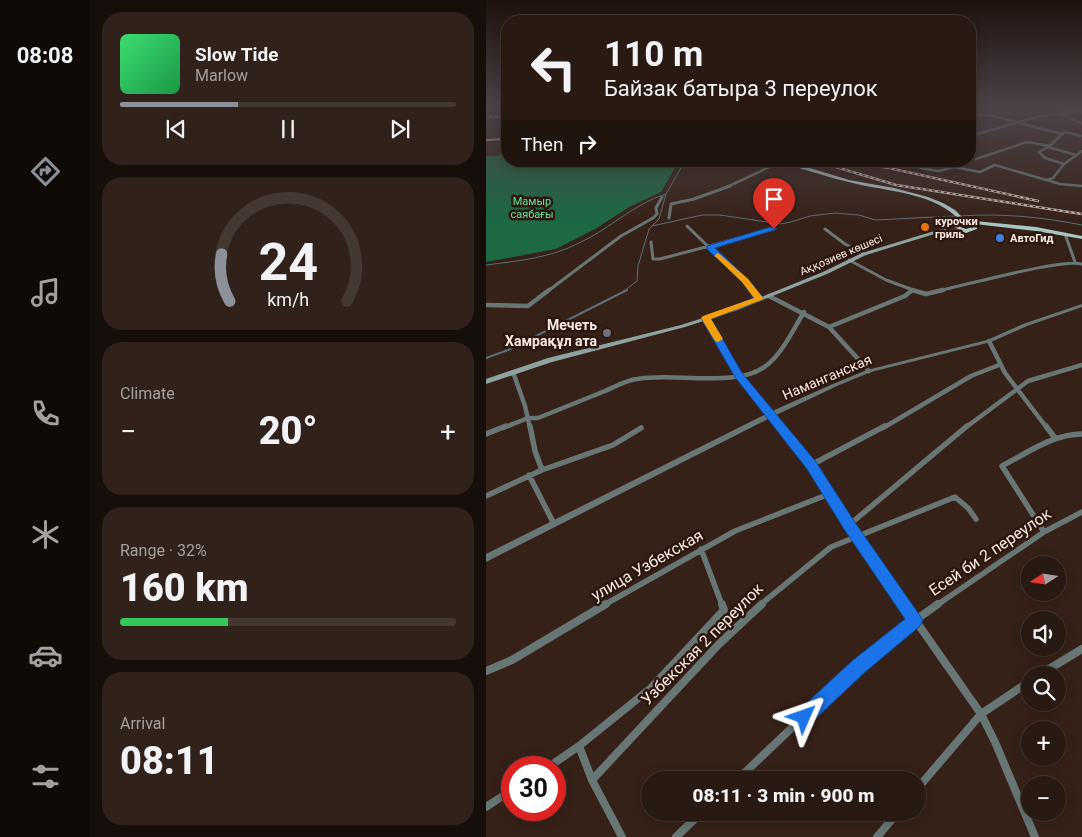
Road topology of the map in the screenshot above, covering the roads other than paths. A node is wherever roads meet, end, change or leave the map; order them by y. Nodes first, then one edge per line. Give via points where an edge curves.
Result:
1 (1014, 146) edge
2 (1045, 146) edge
3 (1049, 147) junction
4 (1082, 151) edge
5 (1076, 155) junction
6 (976, 159) dead end
7 (1064, 164) junction
8 (770, 167) edge
9 (803, 167) edge
10 (918, 167) edge
11 (954, 167) edge
12 (954, 167) edge
13 (1047, 180) junction
14 (1080, 186) edge
15 (1082, 190) edge
16 (662, 197) dead end
17 (669, 218) dead end
18 (963, 221) junction
19 (969, 222) junction
20 (956, 223) junction
21 (687, 226) dead end
22 (1016, 228) junction
23 (774, 229) dead end
24 (825, 229) dead end
25 (969, 231) junction
26 (931, 233) junction
27 (1065, 234) junction
28 (1082, 238) edge
29 (651, 242) dead end
30 (710, 247) junction
31 (864, 254) junction
32 (849, 260) junction
33 (1075, 262) junction
34 (1082, 264) edge
35 (911, 291) junction
36 (769, 296) junction
37 (760, 299) junction
38 (486, 305) edge
39 (1082, 305) edge
40 (804, 312) junction
41 (706, 318) junction
42 (829, 327) junction
43 (989, 341) junction
44 (999, 365) junction
45 (1082, 365) edge
46 (869, 371) junction
47 (513, 372) junction
48 (738, 375) junction
49 (486, 382) edge
50 (1018, 388) junction
51 (772, 414) junction
52 (528, 418) junction
53 (641, 428) dead end
54 (486, 434) edge
55 (1082, 434) edge
56 (1056, 438) junction
57 (811, 465) junction
58 (542, 470) junction
59 (529, 475) junction
60 (829, 494) junction
61 (486, 496) edge
62 (1082, 512) edge
63 (976, 519) dead end
64 (554, 524) junction
65 (849, 525) junction
66 (1044, 532) junction
67 (858, 536) junction
68 (701, 549) junction
69 (486, 558) edge
70 (915, 620) junction
71 (1082, 649) edge
72 (1055, 666) edge
73 (486, 671) edge
74 (1021, 687) edge
75 (981, 714) junction
76 (579, 746) junction
77 (564, 756) edge
78 (747, 771) edge
79 (926, 778) edge
80 (592, 780) junction
81 (501, 797) edge
82 (486, 807) edge
83 (693, 821) edge
84 (890, 821) edge
85 (622, 837) edge
86 (676, 837) edge
87 (877, 837) edge
88 (1035, 837) edge

1 - 6 street
2 - 3 street
3 - 5 street
3 - 7 street via 1040,154
4 - 5 street
5 - 7 street
7 - 13 street via 1053,178
8 - 17 street via 726,188 671,204
9 - 18 main road via 922,197 950,208
10 - 12 street via 939,171
11 - 13 street via 980,172 995,165
13 - 14 street
14 - 15 street
16 - 38 street via 652,220 578,265 536,302 528,306
18 - 19 main road
18 - 20 main road
19 - 22 main road
19 - 25 main road via 975,226
20 - 25 main road via 957,228
20 - 26 main road, Аққозиев көшесі
21 - 30 street
22 - 25 main road
22 - 27 main road
23 - 30 street
24 - 31 street
25 - 26 main road, Аққозиев көшесі
26 - 31 main road, Аққозиев көшесі
27 - 28 main road
27 - 33 street
29 - 30 street via 655,260
30 - 37 street
31 - 32 main road, Аққозиев көшесі
32 - 35 street
32 - 36 main road, Аққозиев көшесі
33 - 34 street
33 - 35 street via 926,294
35 - 42 street
36 - 37 main road, Аққозиев көшесі
36 - 40 street
37 - 41 main road, Аққозиев көшесі
39 - 43 street, Наманганская
40 - 42 street
40 - 48 street via 782,348 767,365 748,376
41 - 47 main road, Аққозиев көшесі
41 - 48 street
42 - 46 street
43 - 44 street
43 - 46 street, Наманганская
44 - 50 street
44 - 57 street via 971,376 865,438
45 - 50 street via 1028,381
46 - 51 street, Наманганская
47 - 49 main road, Аққозиев көшесі
47 - 52 street
48 - 51 street
48 - 52 street via 719,379 654,376 634,379 538,418
50 - 56 street
50 - 65 street via 942,446
51 - 57 street
51 - 64 street, Наманганская
52 - 54 street
52 - 58 street
53 - 58 street via 613,445
55 - 56 street
56 - 66 street via 1002,466
57 - 60 street
58 - 59 street
59 - 61 street
59 - 64 street
60 - 65 street
60 - 68 street, улица Узбекская via 735,531
62 - 66 street, Есей би 2 переулок
63 - 67 street, Узбекская 2 переулок via 955,497
64 - 69 street, Наманганская
65 - 67 street
66 - 70 street, Есей би 2 переулок
67 - 70 street
67 - 80 street, Узбекская 2 переулок via 831,547 768,598 719,644
68 - 73 street, улица Узбекская via 512,660
68 - 76 street, Узбекская 2 переулок via 724,610 651,688
70 - 75 street
70 - 78 street, Есей би 2 переулок via 858,667
71 - 72 street
74 - 75 street
75 - 79 street
75 - 88 street
76 - 77 street, Узбекская 2 переулок
76 - 80 street
80 - 85 street
81 - 82 street
83 - 86 street
84 - 87 street

